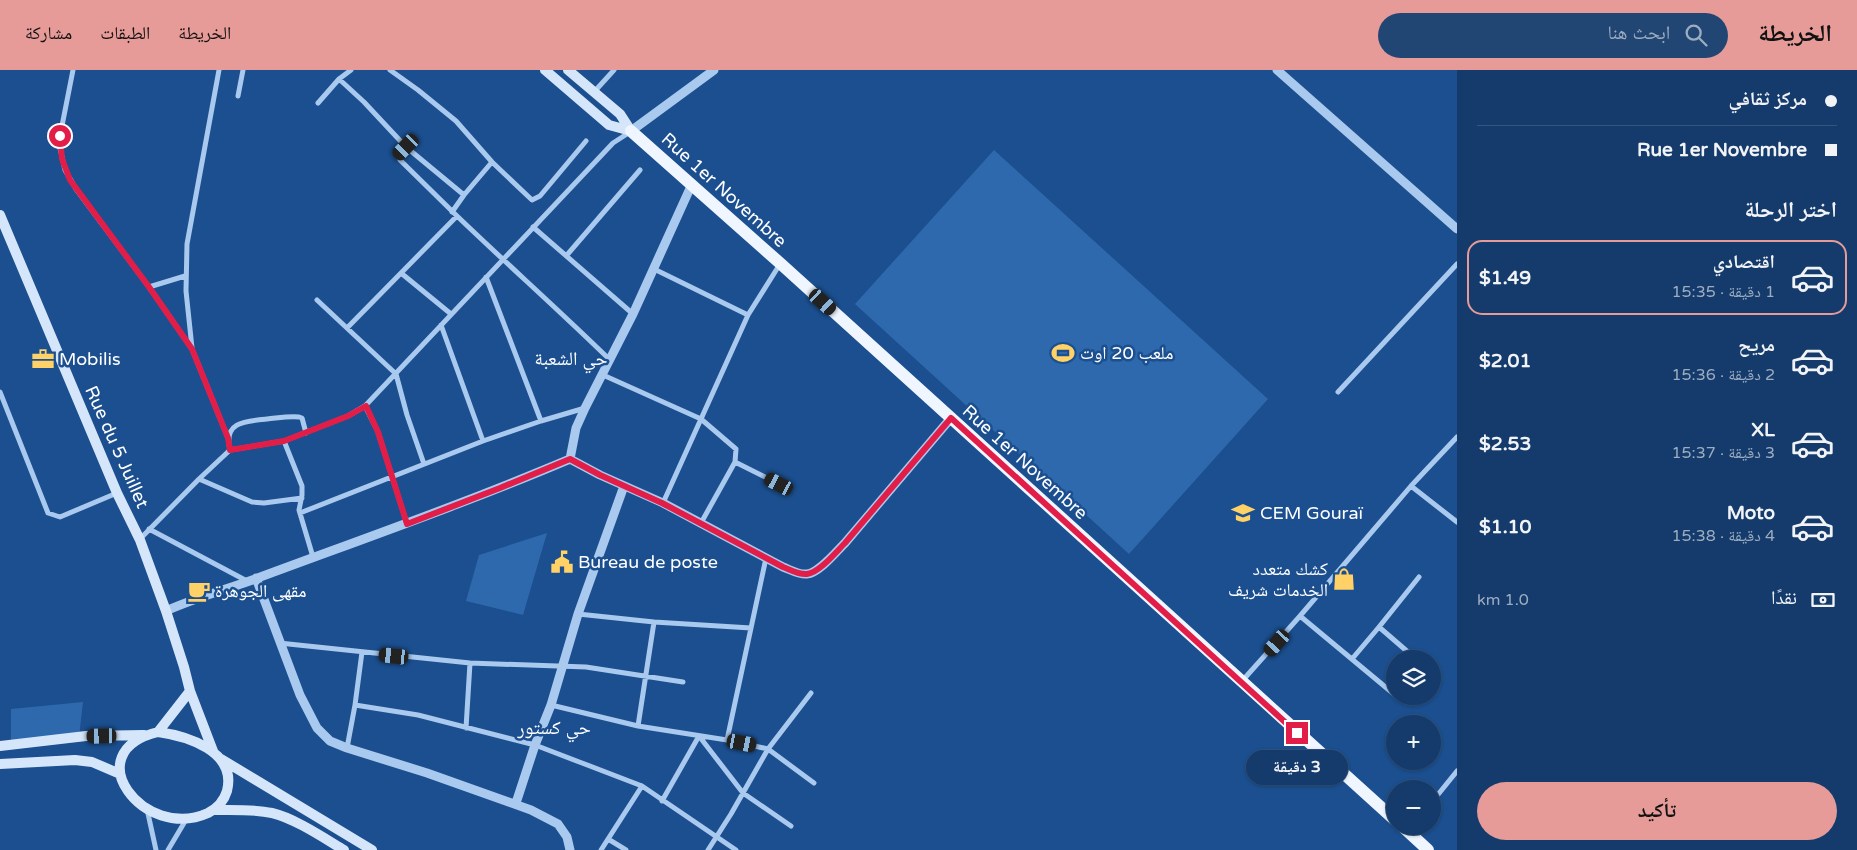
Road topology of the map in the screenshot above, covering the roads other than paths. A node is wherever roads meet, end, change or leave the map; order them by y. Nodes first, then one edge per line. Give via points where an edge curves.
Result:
1 (73, 70) edge
2 (219, 70) edge
3 (243, 70) edge
4 (351, 70) edge
5 (390, 70) edge
6 (545, 70) edge
7 (568, 70) edge
8 (614, 70) edge
9 (714, 70) edge
10 (1277, 70) edge
11 (339, 79) junction
12 (593, 93) junction
13 (238, 96) dead end
14 (318, 103) dead end
15 (630, 131) junction
16 (586, 141) dead end
17 (406, 147) junction
18 (492, 162) junction
19 (640, 170) dead end
20 (692, 184) junction
21 (464, 195) junction
22 (452, 212) junction
23 (0, 215) edge
24 (457, 216) junction
25 (533, 226) junction
26 (1457, 229) edge
27 (567, 255) junction
28 (502, 260) junction
29 (781, 264) junction
30 (1457, 264) edge
31 (654, 269) junction
32 (401, 273) junction
33 (186, 276) junction
34 (486, 277) junction
35 (149, 287) junction
36 (317, 300) dead end
37 (451, 314) junction
38 (634, 314) junction
39 (748, 315) junction
40 (441, 325) junction
41 (347, 328) junction
42 (192, 349) junction
43 (610, 361) junction
44 (396, 374) junction
45 (603, 375) junction
46 (0, 392) edge
47 (1338, 392) dead end
48 (366, 406) junction
49 (585, 408) junction
50 (951, 418) junction
51 (701, 419) junction
52 (541, 421) junction
53 (306, 433) junction
54 (1457, 437) edge
55 (228, 438) junction
56 (284, 441) junction
57 (483, 441) junction
58 (230, 450) junction
59 (570, 459) junction
60 (735, 462) junction
61 (424, 464) junction
62 (391, 476) junction
63 (199, 479) junction
64 (779, 484) dead end
65 (624, 486) junction
66 (1411, 486) junction
67 (117, 493) junction
68 (302, 498) junction
69 (662, 503) junction
70 (300, 513) junction
71 (1457, 522) edge
72 (701, 523) junction
73 (407, 524) junction
74 (149, 529) junction
75 (140, 540) junction
76 (313, 557) junction
77 (766, 557) junction
78 (1418, 577) dead end
79 (252, 580) junction
80 (166, 611) junction
81 (578, 614) junction
82 (1300, 616) junction
83 (654, 622) junction
84 (1379, 627) junction
85 (751, 628) junction
86 (279, 643) junction
87 (1406, 650) edge
88 (362, 652) junction
89 (1352, 659) junction
90 (470, 663) junction
91 (562, 666) junction
92 (646, 676) junction
93 (683, 682) dead end
94 (1241, 683) junction
95 (1386, 688) edge
96 (190, 691) junction
97 (811, 693) dead end
98 (551, 704) junction
99 (355, 705) junction
100 (638, 726) junction
101 (466, 728) junction
102 (153, 734) junction
103 (699, 736) junction
104 (727, 740) junction
105 (535, 745) junction
106 (0, 746) edge
107 (346, 748) junction
108 (768, 749) junction
109 (216, 755) junction
110 (0, 764) edge
111 (1457, 771) edge
112 (120, 774) junction
113 (814, 783) dead end
114 (642, 786) junction
115 (1441, 791) edge
116 (743, 792) junction
117 (662, 801) junction
118 (516, 803) junction
119 (147, 809) junction
120 (214, 810) junction
121 (1386, 812) edge
122 (187, 818) junction
123 (791, 826) dead end
124 (1414, 835) edge
125 (717, 837) junction
126 (608, 839) junction
127 (156, 850) edge
128 (168, 850) edge
129 (344, 850) edge
130 (372, 850) edge
131 (570, 850) edge
132 (601, 850) edge
133 (626, 850) edge
134 (708, 850) edge
135 (736, 850) edge
136 (1428, 850) edge

1 - 35 street via 60,136 65,170
2 - 33 street via 188,232
3 - 13 street
4 - 11 street
5 - 18 street via 456,121
6 - 15 main road, Rue 1er Novembre via 609,125
7 - 12 main road, Rue 1er Novembre
8 - 12 street
9 - 15 street
10 - 26 street
11 - 14 street
11 - 17 street
12 - 15 main road, Rue 1er Novembre via 620,114
15 - 20 main road, Rue 1er Novembre
15 - 25 street via 613,143
16 - 18 street via 540,196 532,200
17 - 21 street
17 - 22 street via 399,154 400,160
18 - 21 street
19 - 27 street
20 - 29 main road, Rue 1er Novembre
20 - 31 street
21 - 22 street
22 - 24 street
23 - 67 main road, Rue du 5 Juillet
24 - 28 street
24 - 32 street
25 - 27 street
25 - 28 street
27 - 38 street
28 - 34 street
28 - 43 street
29 - 39 street
29 - 50 main road, Rue 1er Novembre
30 - 47 street
31 - 38 street
31 - 39 street
32 - 37 street
32 - 41 street
33 - 35 street
33 - 42 street
34 - 37 street
34 - 52 street
35 - 42 street
36 - 41 street
37 - 40 street
38 - 43 street
39 - 51 street
40 - 44 street
40 - 57 street
41 - 44 street
42 - 55 street
43 - 45 street
44 - 48 street
44 - 61 street
45 - 49 street
45 - 51 street
46 - 67 street via 48,513 60,516
48 - 53 street
48 - 62 street via 378,432
49 - 52 street
49 - 59 street via 576,428
50 - 77 street via 828,560 809,574 800,574
50 - 94 main road, Rue 1er Novembre
51 - 60 street via 736,449
51 - 69 street
52 - 57 street
53 - 55 street via 302,418 293,416 242,422
53 - 56 street
54 - 66 street
55 - 58 street
56 - 58 street
56 - 68 street via 302,486
57 - 61 street
58 - 63 street
59 - 65 street
59 - 73 street
60 - 64 street
60 - 72 street
61 - 62 street
62 - 70 street
62 - 73 street
63 - 68 street via 252,502
63 - 74 street
65 - 69 street
65 - 81 street
66 - 71 street
66 - 82 street
67 - 75 main road, Rue du 5 Juillet
68 - 70 street
69 - 72 street
70 - 76 street
72 - 77 street
73 - 76 street
74 - 75 street
74 - 79 street
75 - 80 main road, Rue du 5 Juillet
76 - 79 street
77 - 85 street
78 - 84 street
79 - 80 street
79 - 86 street
80 - 96 main road, Rue du 5 Juillet
81 - 83 street
81 - 91 street
82 - 89 street
82 - 94 street
83 - 85 street
83 - 92 street
84 - 87 street
84 - 89 street
85 - 104 street
86 - 88 street
86 - 107 street via 317,728 330,741
88 - 90 street
88 - 99 street
89 - 95 street
90 - 91 street
90 - 101 street
91 - 92 street
91 - 98 street
92 - 93 street
92 - 100 street
94 - 121 main road, Rue 1er Novembre
96 - 102 main road
96 - 109 main road, Rue du 5 Juillet
97 - 108 street
98 - 100 street
98 - 105 street
99 - 101 street via 418,715
99 - 107 street
100 - 103 street
101 - 105 street
102 - 106 main road via 86,736
102 - 109 main road via 179,735 203,745
102 - 112 main road via 129,747 123,756
103 - 104 street
103 - 116 street
103 - 117 street
104 - 108 street
105 - 114 street
105 - 118 street
107 - 118 street
108 - 113 street
108 - 116 street
109 - 120 main road via 227,771 229,783 221,803
109 - 130 main road
110 - 112 main road via 75,760 92,762
111 - 115 street
112 - 119 main road via 124,787
114 - 117 street
114 - 126 street
116 - 123 street
116 - 125 street
117 - 125 street
118 - 131 street via 558,824 567,837
119 - 122 main road via 170,817
119 - 127 street
120 - 122 main road
120 - 129 main road via 273,813
122 - 128 street
124 - 136 main road
125 - 134 street
125 - 135 street
126 - 132 street
126 - 133 street

